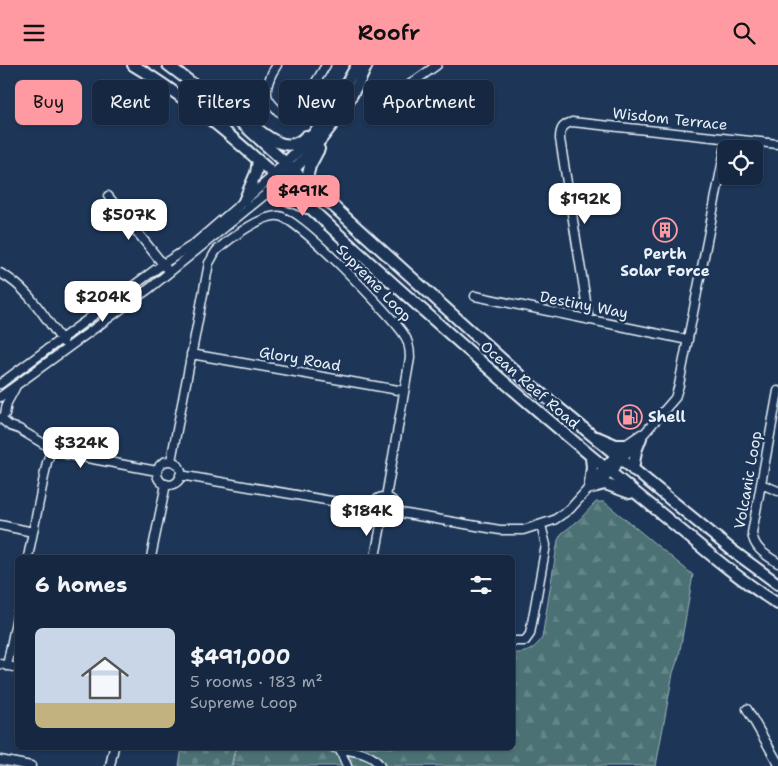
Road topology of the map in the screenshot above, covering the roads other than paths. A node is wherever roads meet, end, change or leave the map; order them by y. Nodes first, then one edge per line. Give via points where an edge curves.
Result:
1 (133, 65) edge
2 (168, 65) edge
3 (277, 65) edge
4 (326, 65) edge
5 (357, 65) edge
6 (367, 65) edge
7 (437, 65) edge
8 (188, 80) edge
9 (348, 80) edge
10 (416, 80) edge
11 (244, 125) edge
12 (251, 125) edge
13 (316, 125) edge
14 (320, 125) edge
15 (327, 132) junction
16 (727, 139) junction
17 (778, 144) edge
18 (258, 160) junction
19 (290, 167) junction
20 (278, 178) junction
21 (306, 182) junction
22 (267, 193) junction
23 (108, 196) dead end
24 (244, 201) junction
25 (317, 213) junction
26 (163, 265) junction
27 (0, 273) edge
28 (169, 273) junction
29 (475, 297) dead end
30 (588, 320) junction
31 (61, 339) junction
32 (688, 340) junction
33 (67, 348) junction
34 (192, 354) junction
35 (0, 384) edge
36 (17, 384) junction
37 (404, 391) junction
38 (778, 391) edge
39 (0, 397) edge
40 (2, 413) edge
41 (589, 434) junction
42 (643, 435) junction
43 (625, 445) junction
44 (52, 448) junction
45 (591, 457) junction
46 (619, 458) junction
47 (171, 461) junction
48 (633, 470) junction
49 (157, 471) junction
50 (607, 471) junction
51 (180, 475) junction
52 (166, 484) junction
53 (761, 485) junction
54 (591, 487) junction
55 (778, 491) edge
56 (638, 495) junction
57 (386, 497) junction
58 (372, 508) junction
59 (395, 512) junction
60 (382, 520) junction
61 (0, 525) edge
62 (541, 525) junction
63 (33, 532) junction
64 (28, 555) edge
65 (151, 555) edge
66 (375, 555) edge
67 (778, 563) edge
68 (778, 584) edge
69 (778, 604) edge
70 (15, 622) edge
71 (515, 641) edge
72 (3, 665) edge
73 (747, 709) dead end
74 (113, 750) edge
75 (340, 750) joint
76 (0, 760) edge
77 (778, 763) edge
78 (30, 766) edge
79 (110, 766) edge
80 (346, 766) edge
81 (380, 766) edge

1 - 18 main road, Ocean Reef Road via 162,82
2 - 8 main road
3 - 4 street via 267,94 282,115 288,116 303,101
5 - 9 main road
6 - 15 main road via 358,86
7 - 10 street
11 - 19 main road, Ocean Reef Road
12 - 13 main road via 285,146 302,141
14 - 19 main road
15 - 19 main road
15 - 21 main road via 310,166
16 - 17 street, Wisdom Terrace
16 - 30 street, Wisdom Terrace via 565,124 560,139
16 - 32 street
18 - 20 main road, Ocean Reef Road
18 - 24 main road
19 - 20 main road
19 - 21 main road, Ocean Reef Road
20 - 22 street
20 - 24 street
20 - 25 main road, Ocean Reef Road
21 - 41 main road, Ocean Reef Road
22 - 25 main road
22 - 28 street
23 - 26 street
24 - 26 street via 194,244
25 - 45 main road, Ocean Reef Road
26 - 28 street
26 - 31 street
27 - 31 street via 25,291
28 - 33 street
29 - 30 street, Destiny Way
30 - 32 street, Destiny Way
31 - 33 street
31 - 35 street
32 - 42 street via 675,398
33 - 36 street
34 - 37 street, Glory Road
34 - 37 street, Supreme Loop via 209,263 216,251 253,224 281,216 351,275 404,334 410,347 410,358
34 - 47 street, Supreme Loop
36 - 39 street
36 - 40 street
37 - 57 street, Supreme Loop
38 - 53 street, Volcanic Loop
40 - 44 street via 10,426
41 - 43 main road via 616,445
41 - 46 main road, Ocean Reef Road
42 - 43 street
42 - 46 street
42 - 48 main road
43 - 46 street
44 - 49 street via 66,454
44 - 63 street
45 - 50 main road, Ocean Reef Road
45 - 54 main road
46 - 48 main road, Ocean Reef Road
46 - 50 street
47 - 49 street via 160,464
47 - 51 street via 177,464
48 - 68 main road, Ocean Reef Road
49 - 52 street via 158,479
50 - 54 street
50 - 56 main road, Ocean Reef Road
51 - 52 street via 176,482
51 - 58 street
52 - 65 street
53 - 55 street
53 - 67 street, Volcanic Loop via 753,540 761,552
54 - 56 main road via 608,485
54 - 62 street via 570,509
56 - 69 main road, Ocean Reef Road via 717,561
57 - 58 street via 375,501
57 - 59 street via 392,501
58 - 60 street via 374,515
59 - 60 street via 391,518
59 - 62 street via 500,530 523,530
60 - 66 street
61 - 63 street
62 - 71 street via 546,545 530,635 525,641
63 - 64 street
70 - 72 street
73 - 77 street
74 - 79 street
75 - 80 street
75 - 81 street via 370,755
76 - 78 street

